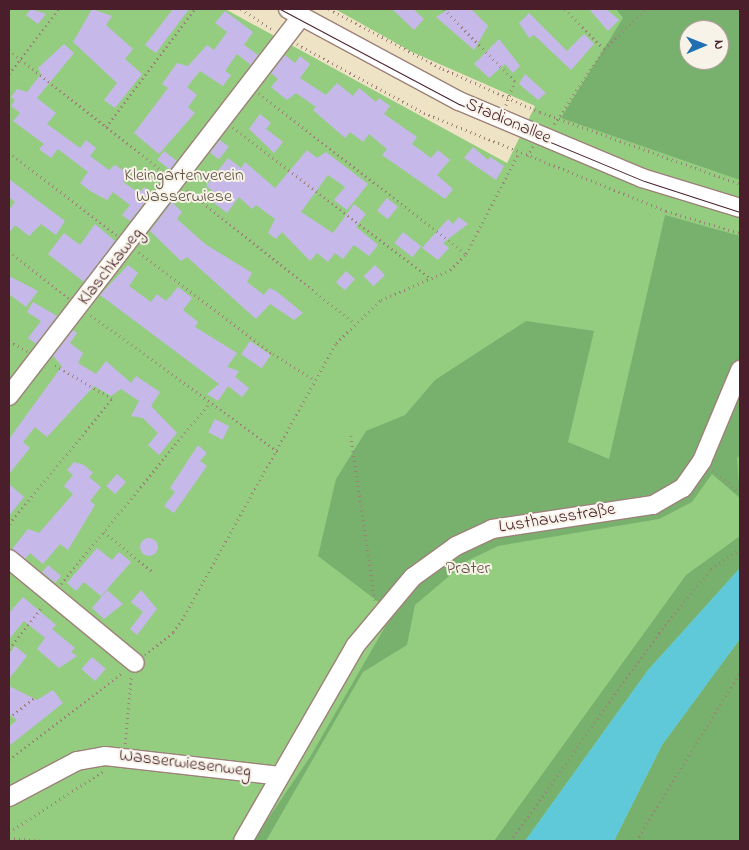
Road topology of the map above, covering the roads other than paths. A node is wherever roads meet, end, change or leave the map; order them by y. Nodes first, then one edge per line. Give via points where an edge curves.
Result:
1 (294, 13) edge
2 (740, 208) edge
3 (740, 370) edge
4 (9, 396) edge
5 (9, 559) edge
6 (135, 663) road end
7 (280, 776) junction
8 (9, 796) edge
9 (243, 841) edge

1 - 2 street, Stadionallee via 400,71 545,138 676,190
1 - 4 street, Klaschkaweg via 286,38
3 - 7 street, Lusthausstraße via 702,461 683,488 653,505 492,528 465,541 413,576 355,646
5 - 6 street
7 - 8 street, Wasserwiesenweg via 105,756 76,761
7 - 9 street, Lusthausstraße

